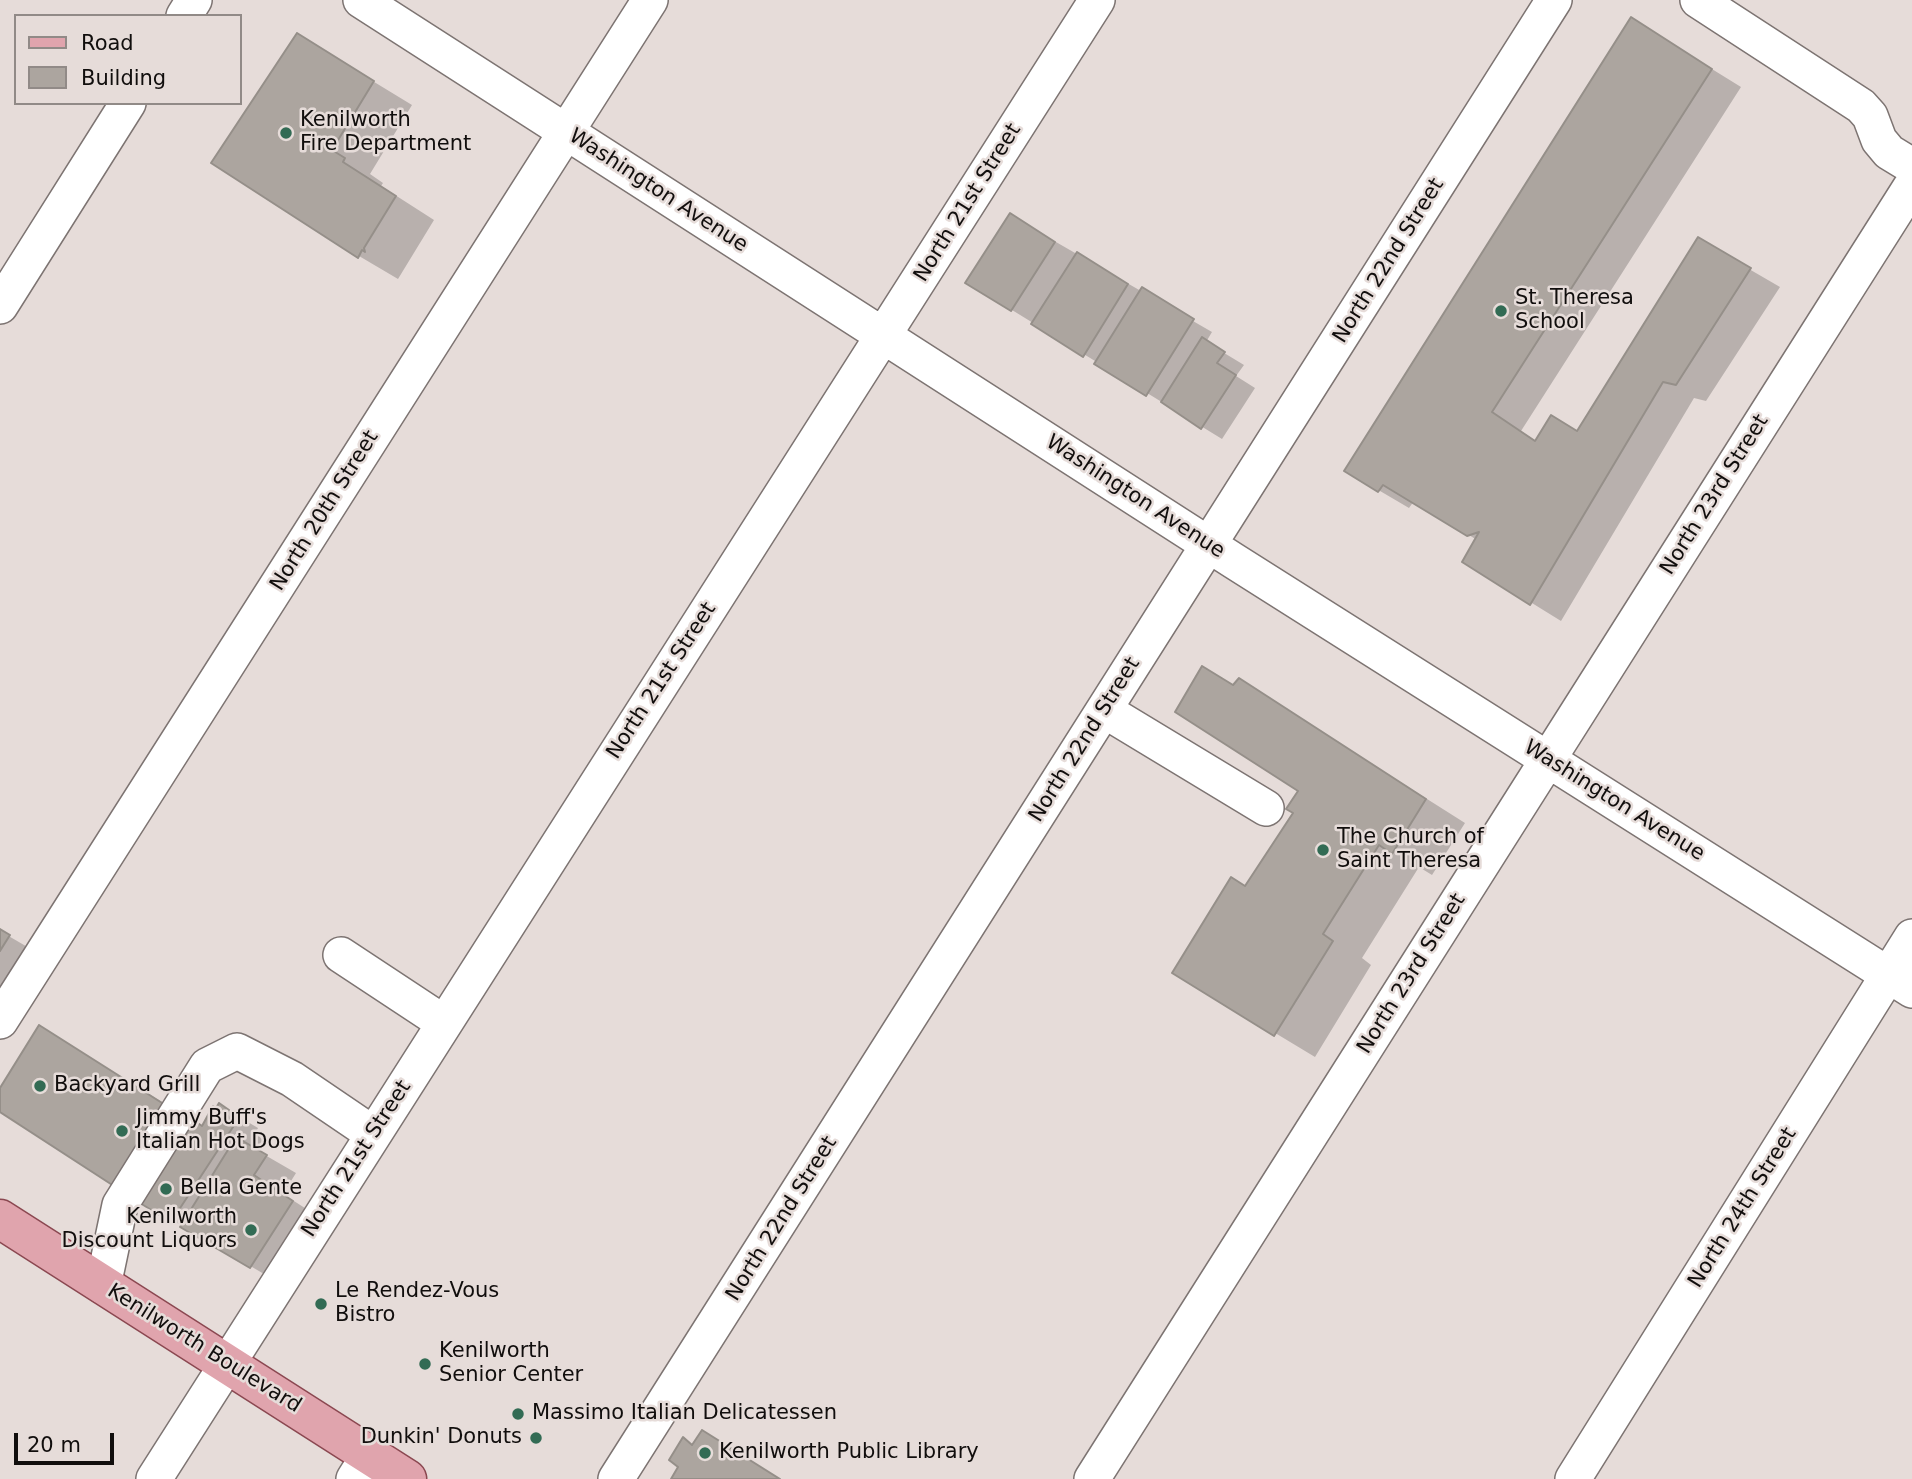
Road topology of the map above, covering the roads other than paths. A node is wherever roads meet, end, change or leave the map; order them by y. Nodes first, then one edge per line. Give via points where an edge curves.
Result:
1 (361, 0) edge
2 (650, 0) edge
3 (1097, 0) edge
4 (1554, 0) edge
5 (1698, 0) edge
6 (127, 105) edge
7 (566, 132) junction
8 (1912, 166) edge
9 (1912, 185) edge
10 (0, 306) edge
11 (884, 336) junction
12 (1209, 544) junction
13 (1104, 710) junction
14 (1548, 759) junction
15 (1266, 808) dead end
16 (1912, 937) edge
17 (341, 955) dead end
18 (1900, 982) edge
19 (0, 1021) edge
20 (444, 1023) junction
21 (373, 1134) junction
22 (0, 1219) edge
23 (103, 1286) junction
24 (227, 1362) junction
25 (362, 1467) edge
26 (154, 1479) edge
27 (407, 1479) edge
28 (616, 1479) edge
29 (1092, 1479) edge
30 (1573, 1479) edge

1 - 7 street, Washington Avenue
2 - 7 street, North 20th Street
3 - 11 street, North 21st Street
4 - 12 street, North 22nd Street
5 - 8 street via 1861,106 1889,152
6 - 10 street
7 - 11 street, Washington Avenue
7 - 19 street, North 20th Street
9 - 14 street, North 23rd Street
11 - 12 street, Washington Avenue
11 - 20 street, North 21st Street
12 - 13 street, North 22nd Street
12 - 14 street, Washington Avenue
13 - 15 street
13 - 28 street, North 22nd Street
14 - 18 street, Washington Avenue
14 - 29 street, North 23rd Street
16 - 18 street, North 24th Street
17 - 20 street
18 - 30 street, North 24th Street
20 - 21 street, North 21st Street
21 - 23 street via 292,1079 237,1051 207,1066 120,1205
21 - 24 street, North 21st Street
22 - 23 main road, Kenilworth Boulevard
23 - 24 main road, Kenilworth Boulevard
24 - 25 main road, Kenilworth Boulevard
24 - 26 street, North 21st Street
25 - 27 main road, Kenilworth Boulevard

